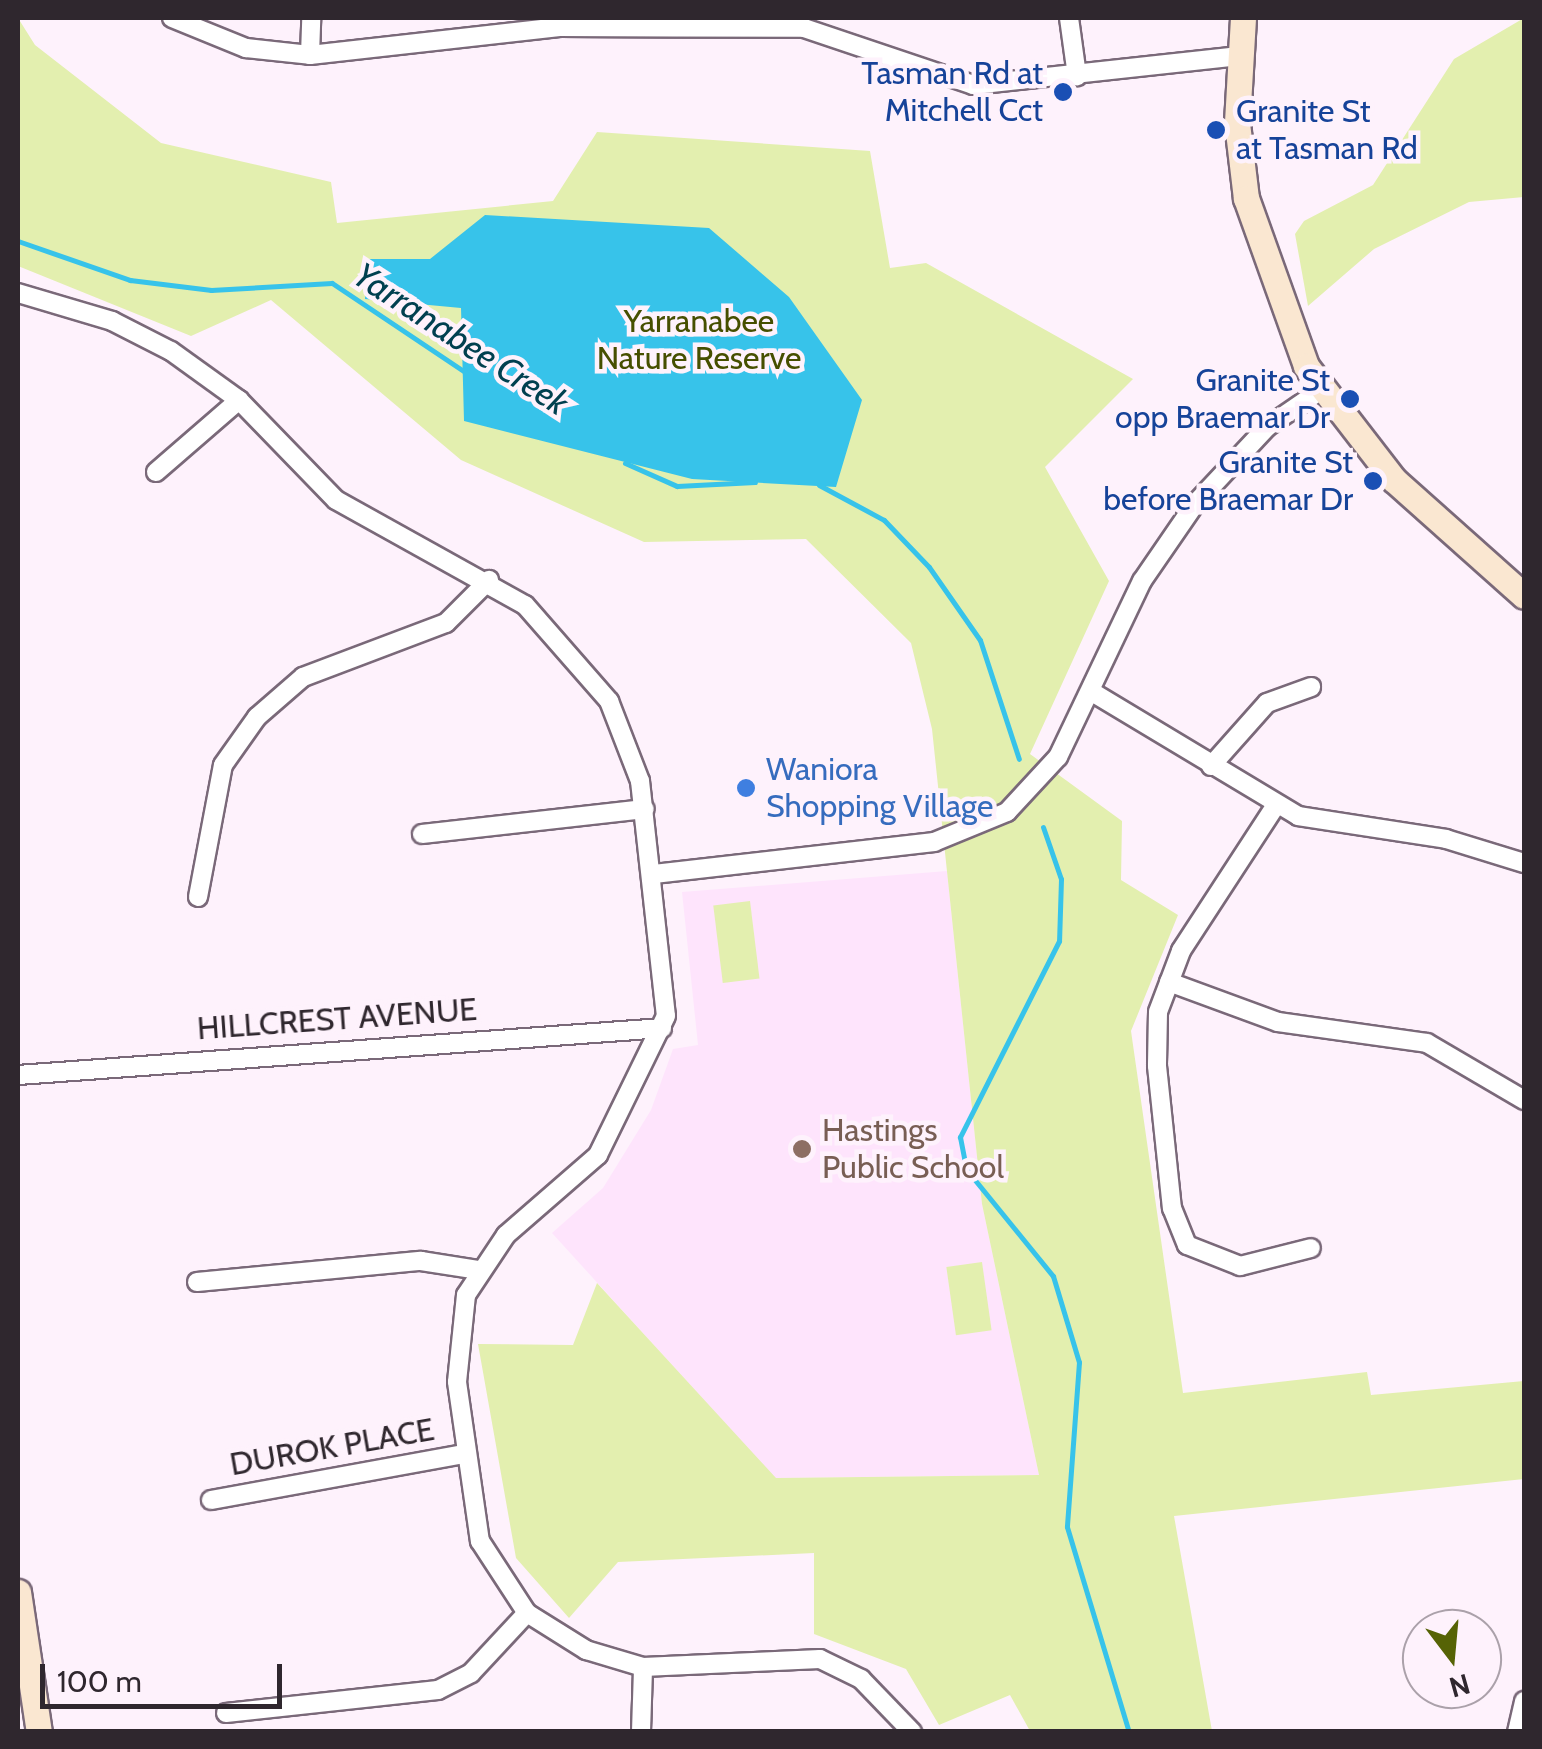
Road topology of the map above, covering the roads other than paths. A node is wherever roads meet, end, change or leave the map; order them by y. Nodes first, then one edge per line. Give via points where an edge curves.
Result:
1 (172, 18) edge
2 (311, 18) edge
3 (1069, 18) edge
4 (1242, 18) edge
5 (559, 22) edge
6 (310, 55) junction
7 (1238, 56) junction
8 (1077, 76) junction
9 (18, 293) edge
10 (1321, 390) junction
11 (240, 400) junction
12 (156, 472) dead end
13 (489, 580) junction
14 (1524, 596) edge
15 (1311, 687) dead end
16 (1092, 692) junction
17 (1211, 766) junction
18 (1276, 805) junction
19 (645, 809) junction
20 (422, 834) dead end
21 (1524, 863) edge
22 (654, 874) junction
23 (198, 898) dead end
24 (1169, 982) junction
25 (662, 1028) junction
26 (18, 1074) edge
27 (1524, 1100) edge
28 (1311, 1248) dead end
29 (478, 1270) junction
30 (197, 1282) dead end
31 (464, 1454) junction
32 (210, 1500) dead end
33 (18, 1592) edge
34 (18, 1607) edge
35 (527, 1613) junction
36 (643, 1667) junction
37 (1524, 1701) edge
38 (226, 1712) dead end
39 (39, 1732) edge
40 (641, 1732) edge
41 (912, 1732) edge
42 (1517, 1732) edge

1 - 6 street via 246,48
2 - 6 street
3 - 8 street
4 - 7 street
5 - 6 street
5 - 8 street via 804,28 954,84
7 - 8 street
7 - 10 street via 1237,123 1252,227
9 - 11 street via 126,328
10 - 14 street via 1394,480
10 - 16 street via 1267,427 1195,504 1142,581
11 - 12 street
11 - 13 street via 336,500
13 - 19 street via 552,628 617,716
13 - 23 street via 446,622 303,677 257,716 223,765
15 - 17 street via 1266,703
16 - 17 street
16 - 22 street via 1044,775 1007,812 962,835
17 - 18 street
18 - 21 street via 1326,824 1446,838
18 - 24 street
19 - 20 street
19 - 22 street
22 - 25 street via 667,984
24 - 27 street via 1278,1022 1427,1043
24 - 28 street via 1156,1032 1178,1228 1187,1245 1220,1264
25 - 26 street, HILLCREST AVENUE
25 - 29 street via 598,1155
29 - 30 street via 420,1261
29 - 31 street via 456,1334
31 - 32 street, DUROK PLACE
31 - 35 street via 480,1541
33 - 34 street
34 - 39 street
35 - 36 street via 586,1650
35 - 38 street via 471,1673 438,1690
36 - 40 street
36 - 41 street via 820,1660 861,1679
37 - 42 street

